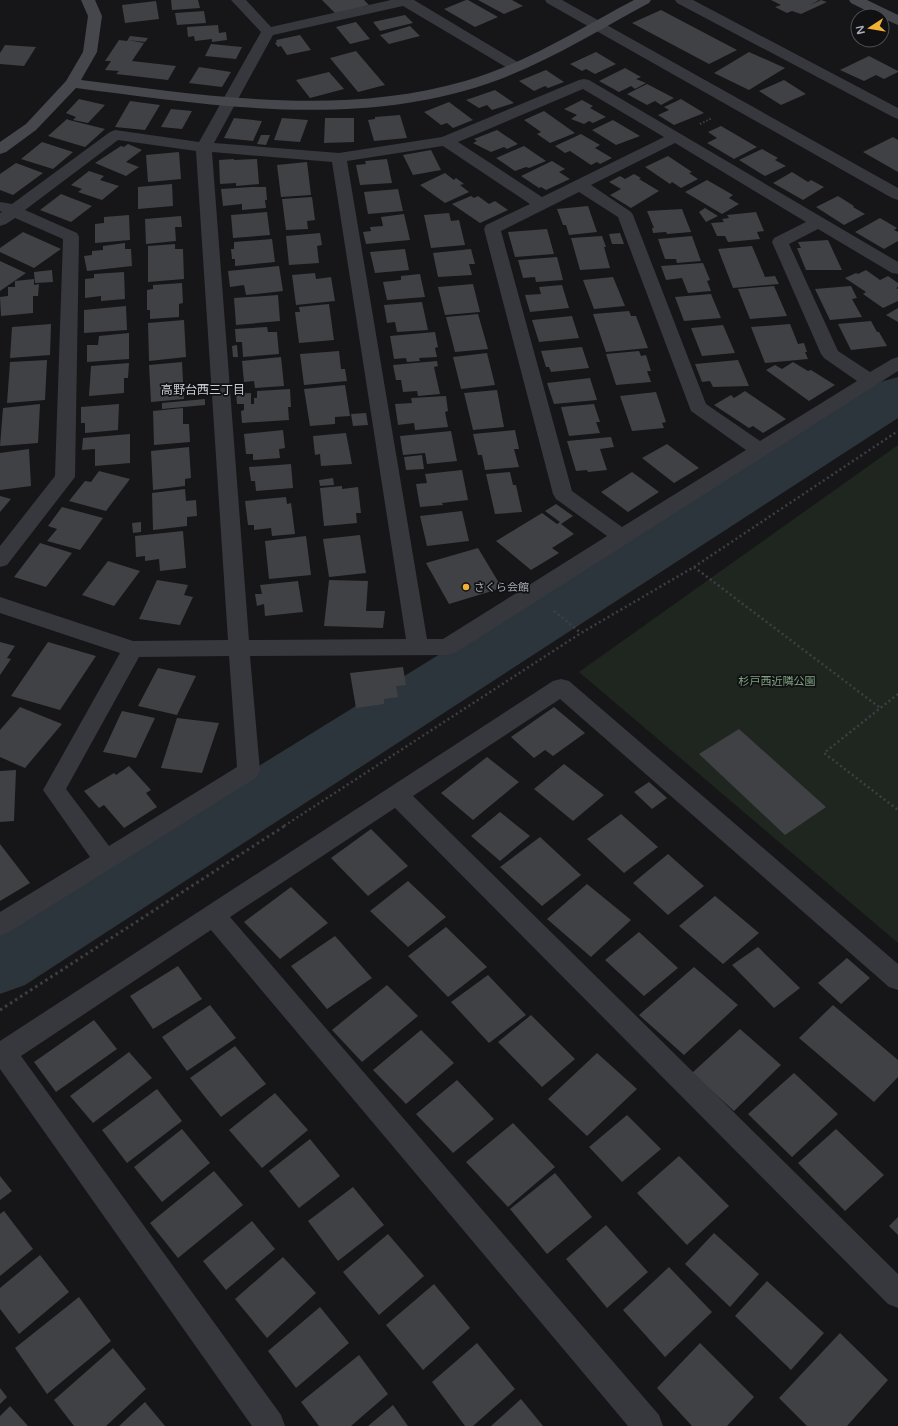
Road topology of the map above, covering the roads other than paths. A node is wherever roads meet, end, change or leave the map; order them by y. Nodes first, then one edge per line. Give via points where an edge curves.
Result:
1 (88, 0) edge
2 (238, 0) edge
3 (404, 0) edge
4 (552, 0) edge
5 (644, 0) edge
6 (682, 0) edge
7 (856, 0) edge
8 (898, 21) edge
9 (596, 25) junction
10 (268, 32) junction
11 (516, 67) junction
12 (72, 84) junction
13 (229, 102) junction
14 (898, 114) edge
15 (675, 137) junction
16 (446, 141) junction
17 (204, 147) junction
18 (0, 149) edge
19 (339, 158) junction
20 (580, 185) junction
21 (898, 195) edge
22 (541, 204) junction
23 (5, 212) edge
24 (818, 222) junction
25 (898, 270) edge
26 (898, 363) edge
27 (870, 381) junction
28 (759, 450) junction
29 (622, 537) junction
30 (0, 560) edge
31 (0, 605) edge
32 (418, 647) junction
33 (239, 648) junction
34 (133, 649) junction
35 (397, 795) junction
36 (106, 860) junction
37 (213, 915) junction
38 (0, 925) edge
39 (898, 979) edge
40 (2, 1054) edge
41 (898, 1294) edge
42 (270, 1426) edge
43 (648, 1426) edge

1 - 12 street via 95,16 90,52
2 - 10 street
3 - 10 street
3 - 11 street
4 - 9 street
5 - 9 street
6 - 14 street
7 - 8 street
9 - 11 street
9 - 21 street
10 - 13 street
11 - 13 street via 470,84 418,98 341,106
12 - 13 street
12 - 18 street via 30,127
13 - 17 street
15 - 16 street via 584,83
15 - 20 street
15 - 24 street
16 - 19 street
16 - 22 street
17 - 19 street
17 - 23 street via 115,135
17 - 33 street
19 - 32 street
20 - 22 street
20 - 28 street via 625,215 698,407
22 - 29 street via 492,229 564,494
23 - 30 street via 71,237 64,477
24 - 25 street
24 - 27 street via 780,242 830,354
26 - 27 street
27 - 28 street
28 - 29 street
29 - 32 street via 447,647
31 - 34 street
32 - 33 street
33 - 34 street
33 - 36 street via 249,771
34 - 36 street via 54,790
35 - 37 street
35 - 39 street via 561,687
35 - 41 street
36 - 38 street
37 - 40 street
37 - 43 street
40 - 42 street

